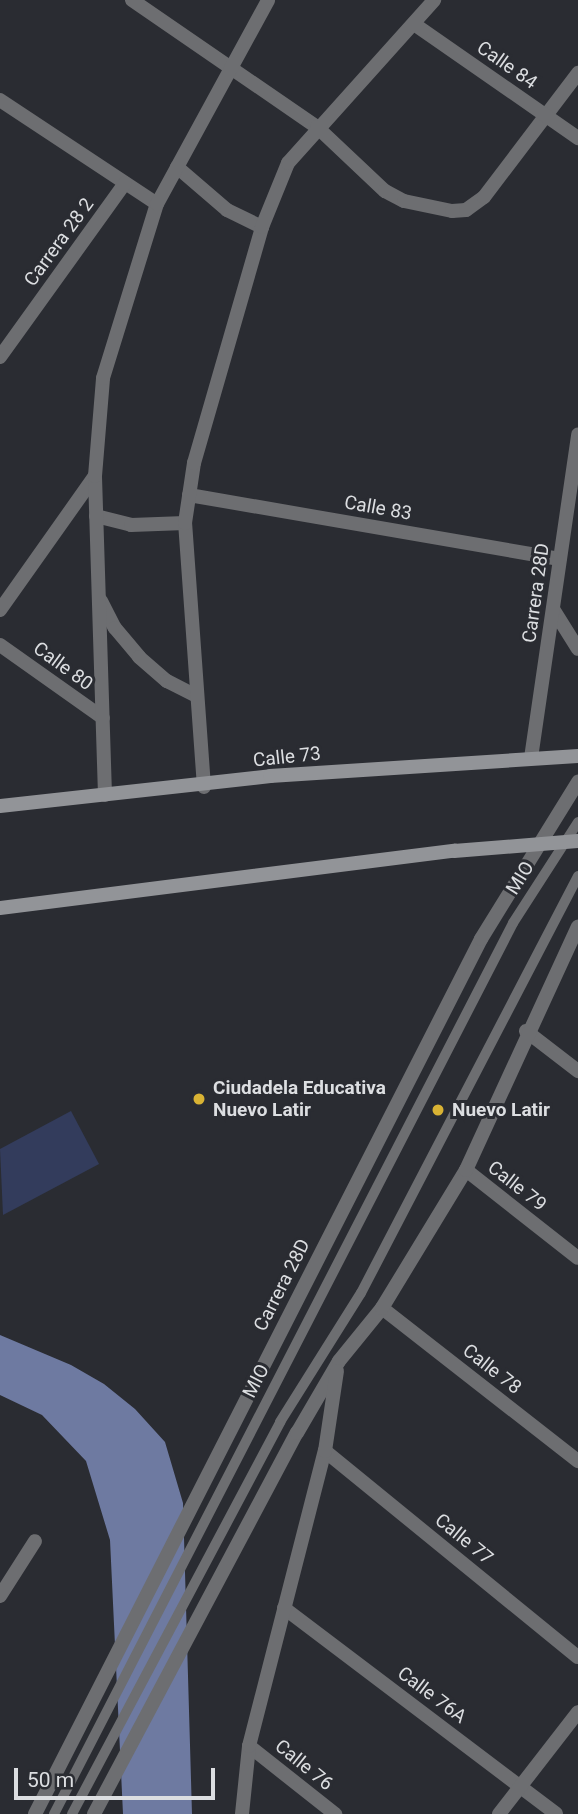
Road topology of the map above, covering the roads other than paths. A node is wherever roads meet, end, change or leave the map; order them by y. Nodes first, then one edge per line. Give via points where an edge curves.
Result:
1 (132, 0) edge
2 (268, 0) edge
3 (434, 0) edge
4 (414, 24) junction
5 (230, 71) junction
6 (578, 73) edge
7 (0, 100) edge
8 (547, 116) junction
9 (317, 127) junction
10 (578, 138) edge
11 (177, 167) junction
12 (125, 183) junction
13 (157, 204) junction
14 (262, 227) junction
15 (0, 358) edge
16 (578, 434) edge
17 (95, 476) junction
18 (189, 495) junction
19 (96, 516) junction
20 (185, 523) junction
21 (560, 559) junction
22 (99, 596) junction
23 (553, 609) junction
24 (0, 610) edge
25 (0, 645) edge
26 (578, 649) edge
27 (194, 695) junction
28 (103, 718) junction
29 (578, 756) edge
30 (531, 758) junction
31 (578, 782) edge
32 (204, 787) junction
33 (105, 794) junction
34 (0, 806) edge
35 (578, 822) edge
36 (571, 841) edge
37 (538, 842) junction
38 (578, 876) edge
39 (0, 908) edge
40 (578, 926) edge
41 (526, 1031) junction
42 (578, 1071) edge
43 (466, 1170) junction
44 (578, 1258) edge
45 (382, 1308) junction
46 (339, 1361) junction
47 (325, 1451) junction
48 (578, 1461) edge
49 (35, 1541) dead end
50 (0, 1596) edge
51 (284, 1608) junction
52 (578, 1657) edge
53 (578, 1712) edge
54 (250, 1746) junction
55 (520, 1786) junction
56 (34, 1814) edge
57 (54, 1814) edge
58 (72, 1814) edge
59 (94, 1814) edge
60 (242, 1814) edge
61 (335, 1814) edge
62 (499, 1814) edge
63 (556, 1814) edge

1 - 5 street
2 - 5 street
3 - 4 street
4 - 8 street, Calle 84
4 - 9 street
5 - 9 street
5 - 11 street
6 - 8 street
7 - 12 street
8 - 9 street via 484,197 466,210 425,206 385,191
8 - 10 street, Calle 84
9 - 14 street via 282,173
11 - 13 street
11 - 14 street via 227,210
12 - 13 street
12 - 15 street, Carrera 28 2
13 - 17 street via 103,378
14 - 18 street via 194,463
16 - 21 street, Carrera 28D
17 - 19 street
17 - 24 street
18 - 20 street
18 - 21 street, Calle 83
19 - 20 street via 131,525
19 - 22 street
20 - 27 street
21 - 23 street, Carrera 28D
22 - 27 street via 115,628 139,657 167,681
22 - 28 street
23 - 26 street
23 - 30 street, Carrera 28D
25 - 28 street, Calle 80
27 - 32 street
28 - 33 street
29 - 30 main road, Calle 73
30 - 32 main road, Calle 73 via 270,776
31 - 37 street, Carrera 28D
32 - 33 main road, Calle 73
33 - 34 main road, Calle 73
35 - 36 lane, MIO
36 - 37 main road
36 - 57 lane, MIO via 513,923
37 - 39 main road
37 - 56 street, Carrera 28D via 481,939
38 - 58 lane via 362,1293 280,1422
40 - 41 street
41 - 42 street
41 - 43 street
43 - 44 street, Calle 79
43 - 45 street
45 - 46 street
45 - 48 street, Calle 78
46 - 47 street
46 - 59 street via 217,1578
47 - 51 street
47 - 52 street, Calle 77
49 - 50 street
51 - 54 street
51 - 55 street, Calle 76A
53 - 55 street
54 - 60 street
54 - 61 street, Calle 76
55 - 62 street
55 - 63 street, Calle 76A

